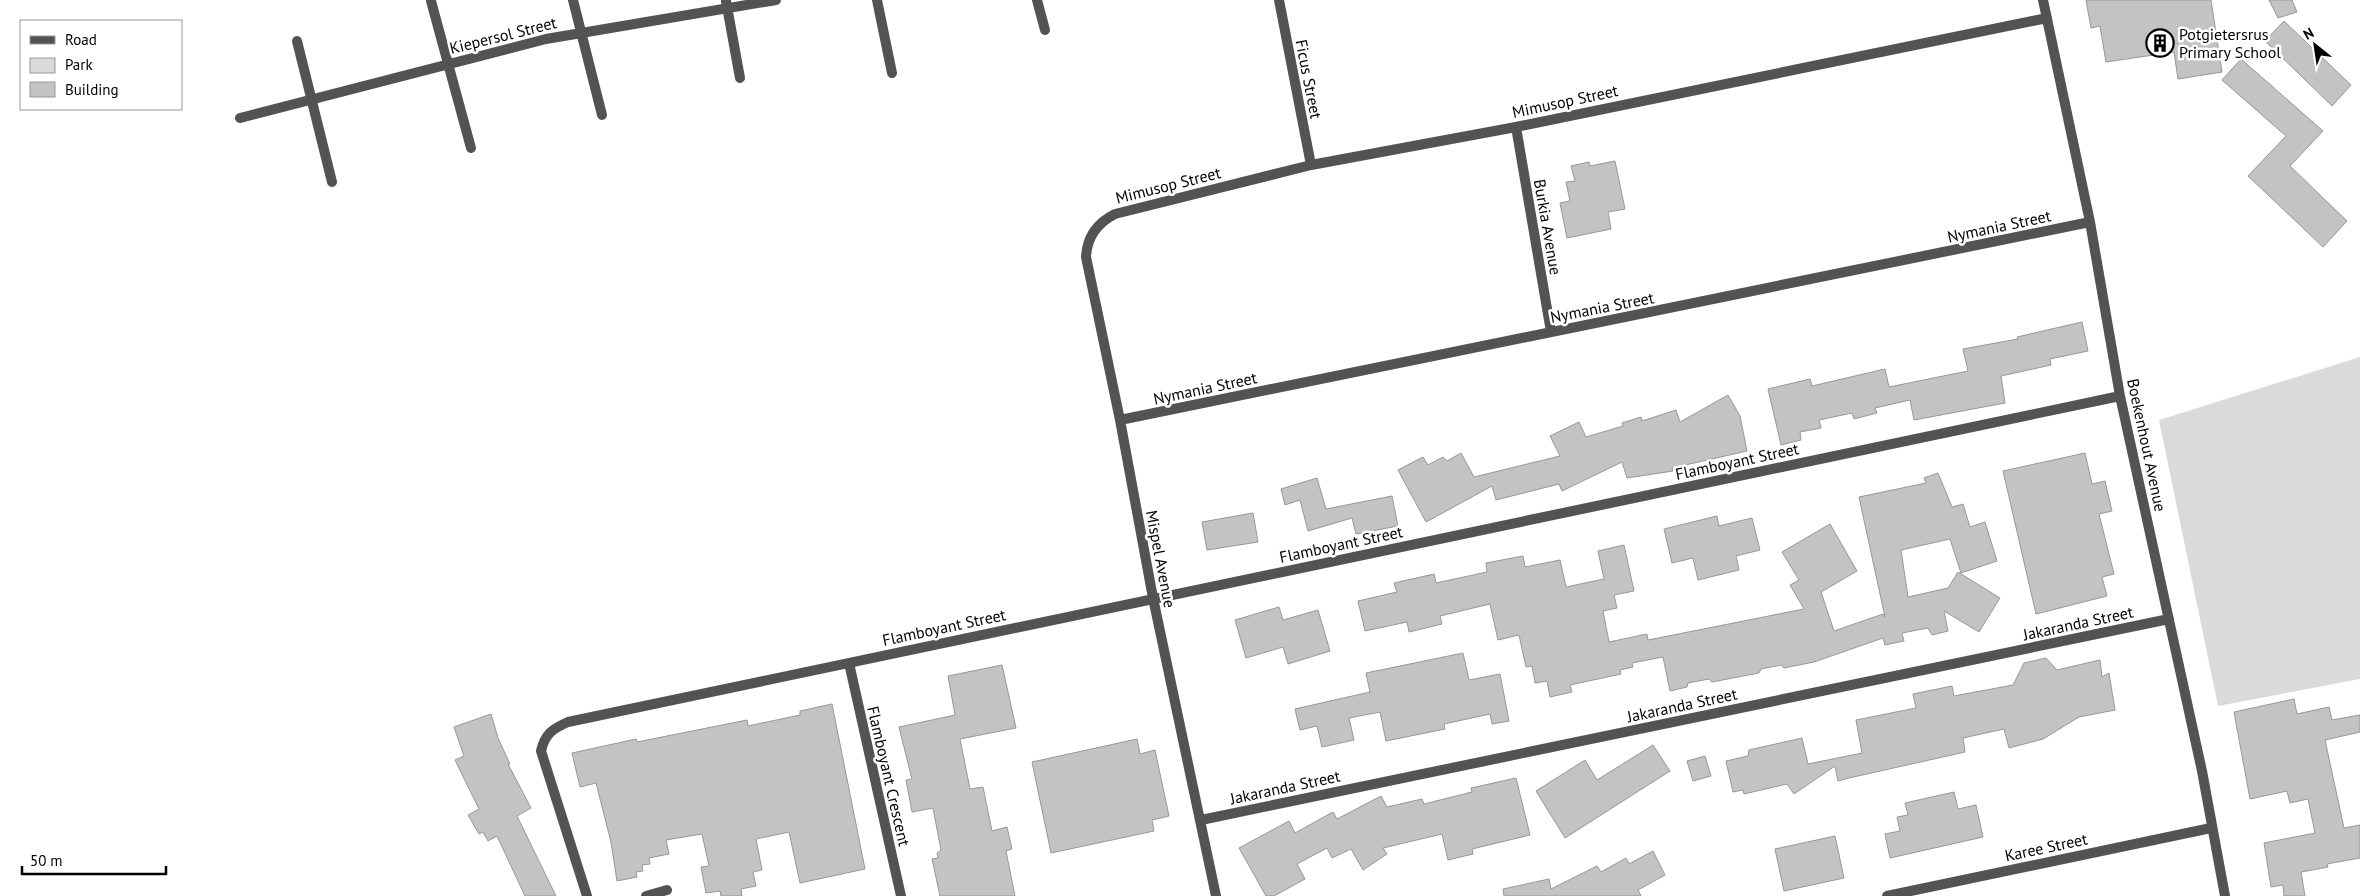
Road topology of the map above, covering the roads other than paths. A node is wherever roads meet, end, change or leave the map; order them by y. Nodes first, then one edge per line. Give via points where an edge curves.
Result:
1 (573, 0) edge
2 (776, 0) edge
3 (877, 0) edge
4 (1037, 0) edge
5 (1279, 0) edge
6 (2043, 0) edge
7 (431, 1) dead end
8 (727, 3) edge
9 (2047, 18) junction
10 (1045, 30) dead end
11 (581, 32) junction
12 (297, 41) dead end
13 (448, 64) junction
14 (892, 73) dead end
15 (740, 78) dead end
16 (312, 99) junction
17 (602, 115) dead end
18 (240, 118) dead end
19 (1516, 127) junction
20 (471, 148) dead end
21 (1311, 165) junction
22 (332, 182) dead end
23 (2090, 222) junction
24 (1095, 229) joint
25 (1551, 332) junction
26 (2120, 396) junction
27 (1120, 420) junction
28 (1153, 598) junction
29 (2169, 619) junction
30 (849, 663) junction
31 (1201, 820) junction
32 (2211, 828) junction
33 (667, 890) dead end
34 (587, 896) edge
35 (646, 896) edge
36 (900, 896) edge
37 (1216, 896) edge
38 (1887, 896) edge
39 (2225, 896) edge

1 - 11 street
2 - 8 street, Kiepersol Street
3 - 14 street
4 - 10 street
5 - 21 street, Ficus Street
6 - 9 street, Boekenhout Avenue
7 - 13 street
8 - 11 street, Kiepersol Street
8 - 15 street
9 - 19 street, Mimusop Street
9 - 23 street, Boekenhout Avenue
11 - 13 street, Kiepersol Street
11 - 17 street
12 - 16 street
13 - 16 street, Kiepersol Street
13 - 20 street
16 - 18 street, Kiepersol Street
16 - 22 street
19 - 21 street, Mimusop Street
19 - 25 street, Burkia Avenue
21 - 24 street, Mimusop Street via 1115,214
23 - 25 street, Nymania Street
23 - 26 street, Boekenhout Avenue
24 - 27 street, Mispel Avenue via 1087,244 1086,257
25 - 27 street, Nymania Street
26 - 28 street, Flamboyant Street
26 - 29 street, Boekenhout Avenue
27 - 28 street, Mispel Avenue
28 - 30 street, Flamboyant Street
28 - 31 street, Mispel Avenue
29 - 31 street, Jakaranda Street
29 - 32 street, Boekenhout Avenue
30 - 34 street, Flamboyant Street via 552,728 544,738 541,751
30 - 36 street, Flamboyant Crescent
31 - 37 street, Mispel Avenue
32 - 38 street, Karee Street
32 - 39 street, Boekenhout Avenue
33 - 35 street

